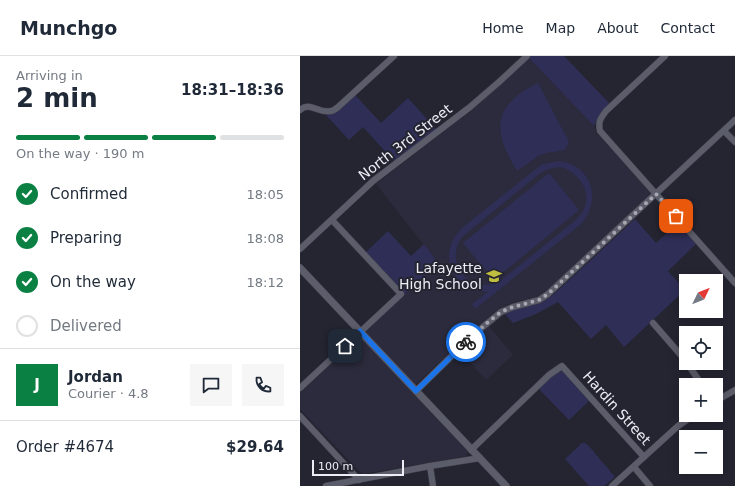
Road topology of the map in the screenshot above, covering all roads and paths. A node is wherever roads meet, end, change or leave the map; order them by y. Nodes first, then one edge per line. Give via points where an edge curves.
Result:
1 (394, 56) edge
2 (527, 56) edge
3 (665, 56) edge
4 (300, 110) edge
5 (735, 120) edge
6 (724, 131) junction
7 (735, 142) edge
8 (656, 194) junction
9 (332, 220) junction
10 (300, 249) edge
11 (300, 268) edge
12 (735, 283) edge
13 (654, 323) dead end
14 (360, 331) junction
15 (679, 353) edge
16 (300, 388) edge
17 (735, 390) edge
18 (416, 391) junction
19 (723, 397) edge
20 (300, 416) edge
21 (684, 422) edge
22 (471, 450) junction
23 (644, 457) junction
24 (480, 458) junction
25 (430, 466) junction
26 (634, 467) junction
27 (360, 480) junction
28 (336, 485) edge
29 (326, 486) edge
30 (433, 486) edge
31 (506, 486) edge
32 (612, 486) edge
33 (650, 486) edge

1 - 4 street via 337,108 326,111 307,106
2 - 9 street, North 3rd Street via 470,107 373,181
3 - 8 street via 606,111 599,124 600,131
5 - 6 street
6 - 7 street
6 - 8 street
8 - 12 street
8 - 18 street via 548,294 539,300 501,312 473,335
9 - 10 street, North 3rd Street
9 - 14 street via 400,294
11 - 14 street
13 - 15 street
14 - 16 street
14 - 18 street
17 - 19 street
18 - 22 street
20 - 27 street
21 - 23 street
22 - 23 street, Hardin Street via 549,375 562,366
22 - 24 street
23 - 26 street
24 - 25 street
24 - 31 street
25 - 27 street
25 - 30 street
26 - 32 street
26 - 33 street
27 - 28 street
28 - 29 street

